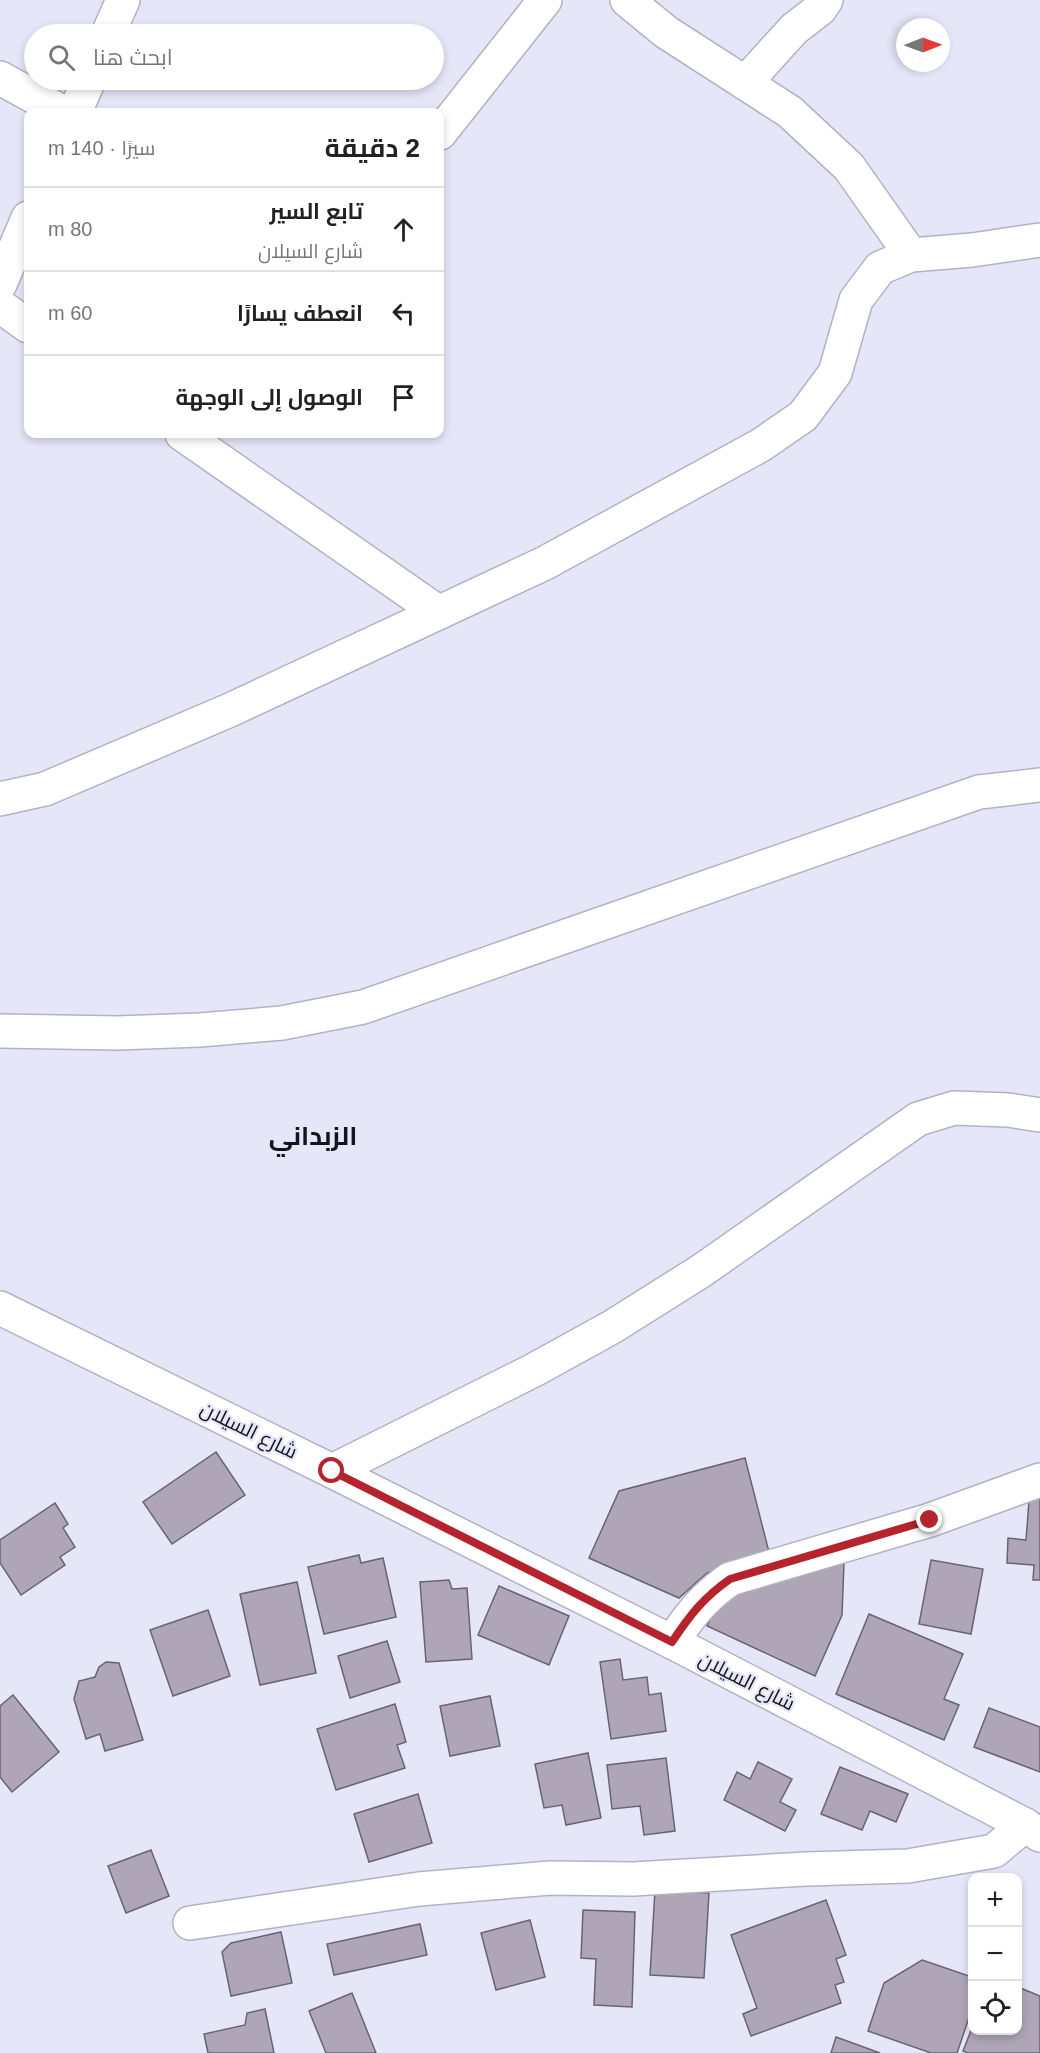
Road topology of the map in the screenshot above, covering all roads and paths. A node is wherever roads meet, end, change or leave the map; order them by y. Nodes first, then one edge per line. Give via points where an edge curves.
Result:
1 (123, 0) edge
2 (545, 0) edge
3 (627, 0) edge
4 (826, 0) edge
5 (112, 24) edge
6 (0, 78) edge
7 (745, 82) junction
8 (85, 90) edge
9 (55, 108) edge
10 (77, 108) edge
11 (444, 128) edge
12 (24, 227) edge
13 (1040, 240) edge
14 (911, 255) junction
15 (0, 284) edge
16 (0, 306) edge
17 (24, 323) edge
18 (188, 438) edge
19 (438, 612) junction
20 (1040, 785) edge
21 (0, 799) edge
22 (0, 1031) edge
23 (1040, 1115) edge
24 (0, 1308) edge
25 (332, 1471) junction
26 (1040, 1480) edge
27 (672, 1642) junction
28 (1032, 1830) edge
29 (190, 1923) dead end

1 - 5 street
2 - 11 street
3 - 7 street via 666,32
4 - 7 street
6 - 9 street
7 - 14 street via 790,112 849,167
8 - 10 street
12 - 15 street
13 - 14 street
14 - 19 street via 880,268 856,300 835,373 803,416 761,445 545,563
16 - 17 street
18 - 19 street
19 - 21 street via 219,714 45,789
20 - 22 street via 979,792 363,1007 282,1023 200,1030
23 - 25 street via 954,1108 918,1119 701,1271 612,1327
24 - 25 street, شارع السيلان
25 - 27 street, شارع السيلان
26 - 27 street via 930,1520 730,1579 708,1594
27 - 28 street, شارع السيلان
28 - 29 street via 994,1851 908,1866 633,1879 550,1878 419,1889

